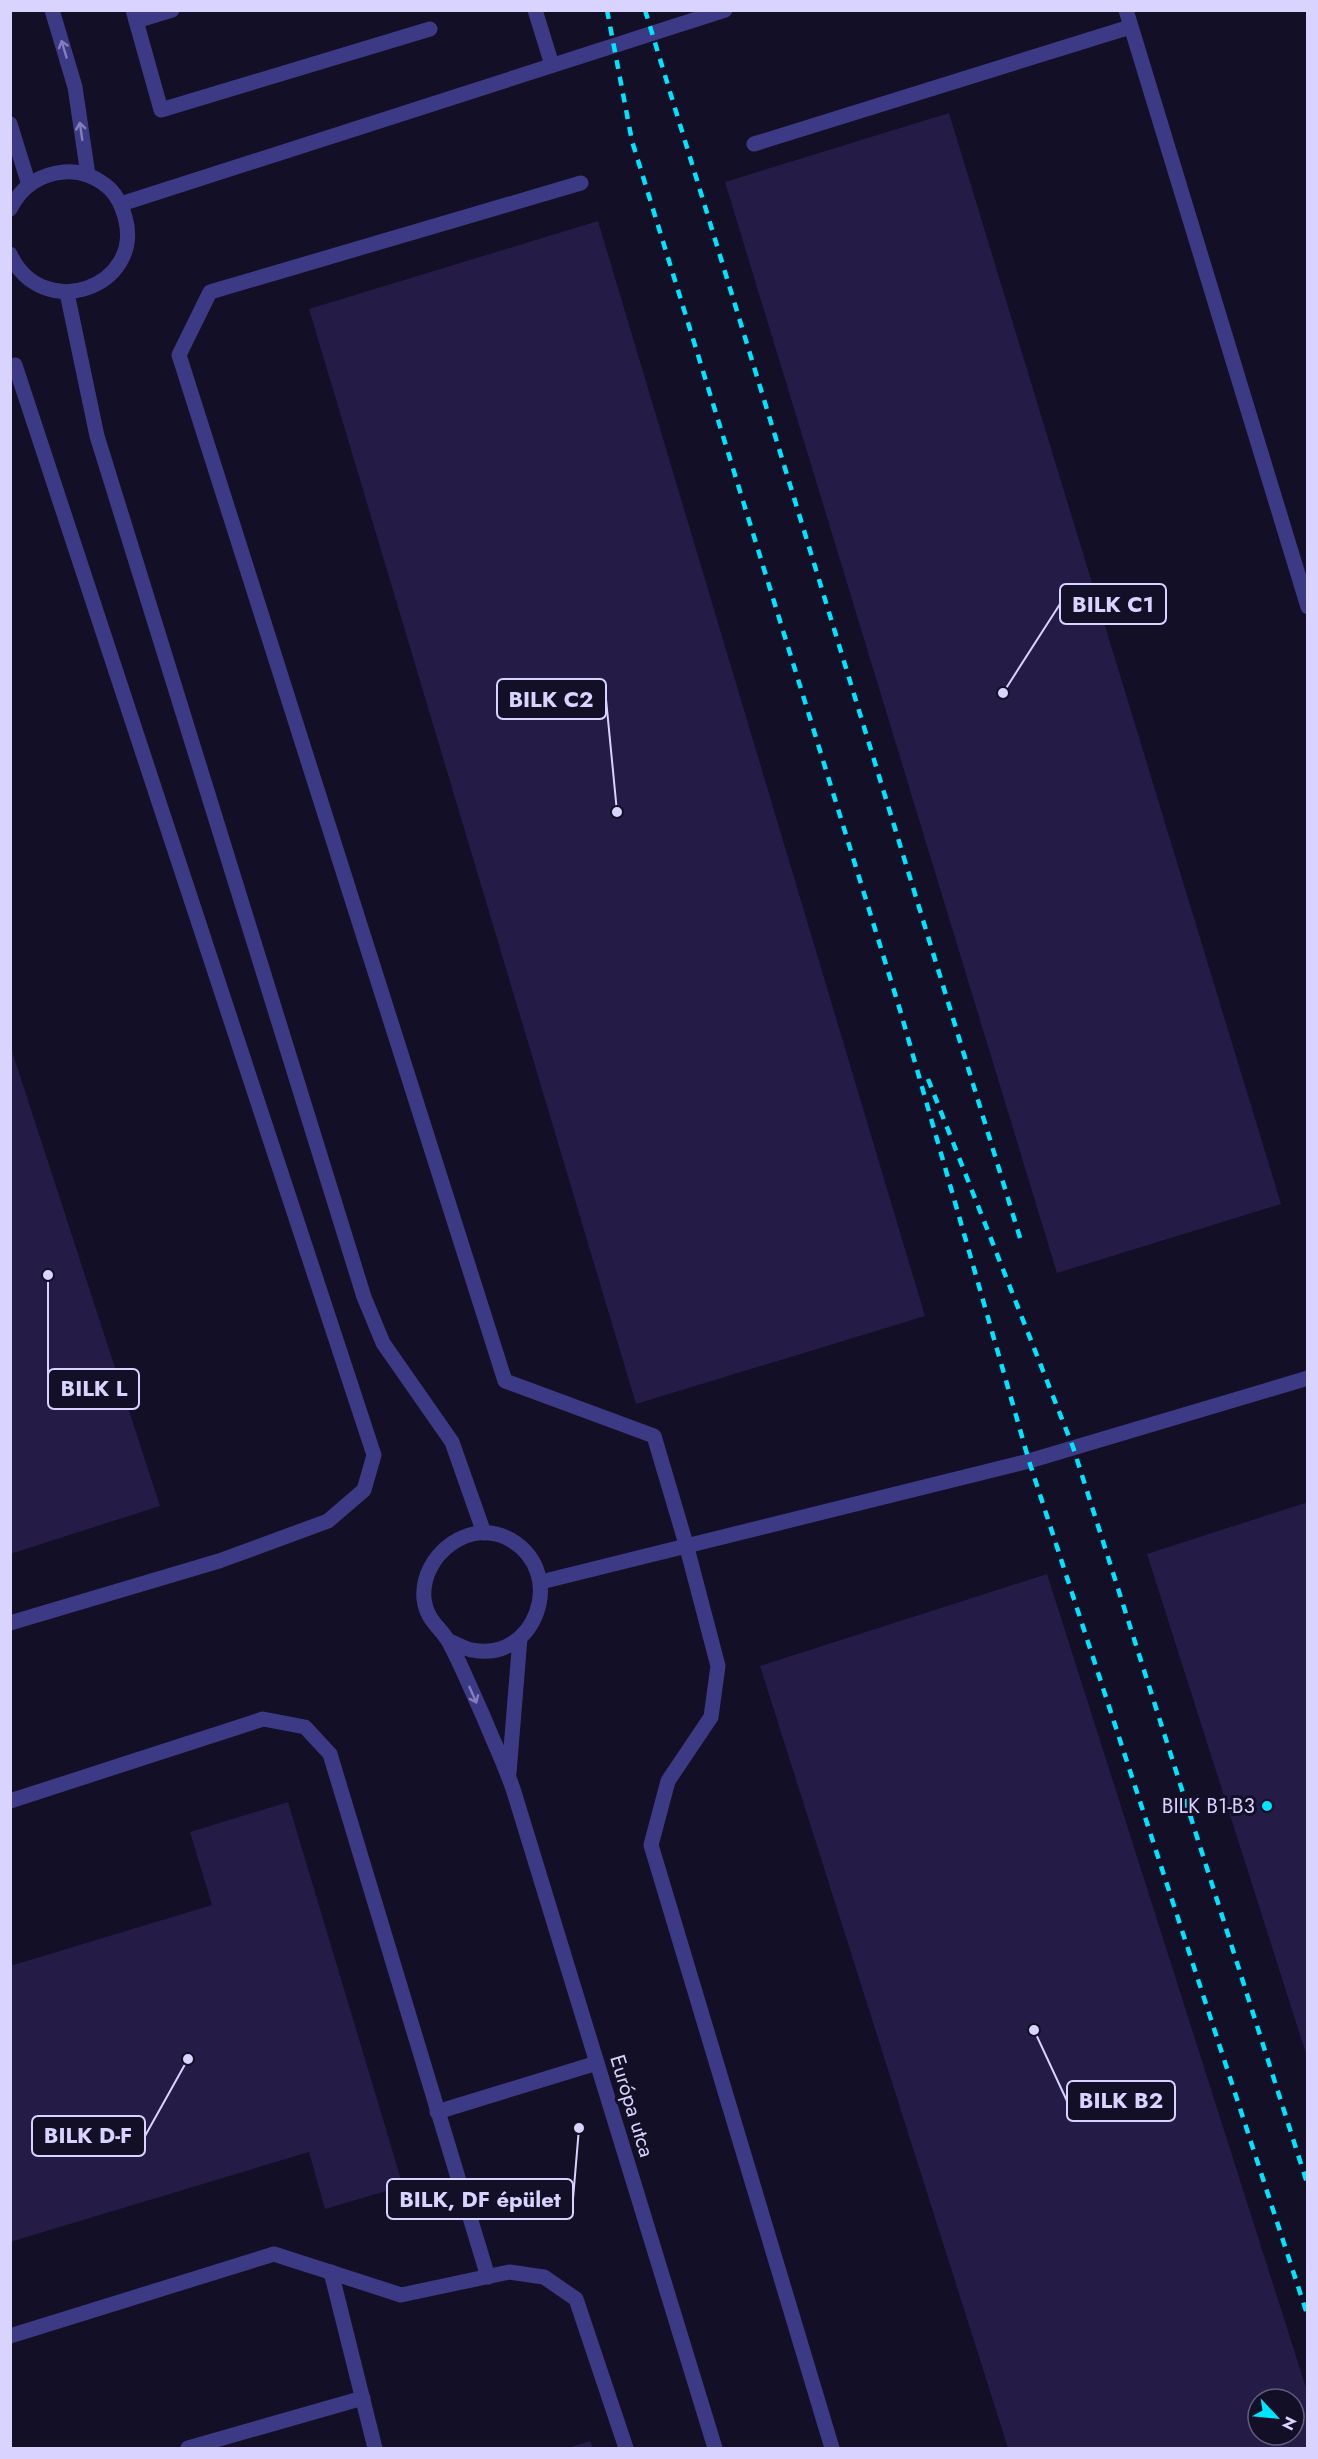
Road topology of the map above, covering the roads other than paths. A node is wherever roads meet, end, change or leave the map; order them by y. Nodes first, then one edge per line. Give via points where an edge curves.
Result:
1 (52, 10) edge
2 (172, 10) edge
3 (535, 10) edge
4 (725, 10) edge
5 (1126, 10) edge
6 (134, 16) edge
7 (1130, 27) junction
8 (429, 29) dead end
9 (552, 65) junction
10 (10, 124) edge
11 (754, 144) dead end
12 (88, 175) junction
13 (581, 183) dead end
14 (29, 185) junction
15 (121, 204) junction
16 (10, 209) edge
17 (10, 254) edge
18 (10, 277) edge
19 (33, 283) junction
20 (67, 293) junction
21 (15, 365) dead end
22 (1308, 607) edge
23 (1308, 1378) edge
24 (484, 1533) junction
25 (686, 1544) junction
26 (541, 1582) junction
27 (10, 1623) edge
28 (520, 1638) junction
29 (449, 1641) junction
30 (509, 1776) junction
31 (10, 1802) edge
32 (597, 2063) junction
33 (437, 2112) junction
34 (331, 2272) junction
35 (488, 2277) junction
36 (10, 2336) edge
37 (363, 2398) junction
38 (188, 2448) edge
39 (375, 2448) edge
40 (626, 2448) edge
41 (716, 2448) edge
42 (832, 2448) edge

12 -> 1 street via 75,87
2 - 6 street
3 - 9 street
4 - 9 street
5 - 7 street
6 - 8 street via 161,110
7 - 11 street
7 - 22 street
9 - 15 street
10 - 14 street
12 - 14 street via 67,171 46,175
12 - 15 street via 112,192
13 - 25 street via 210,292 179,355 505,1381 654,1436
14 - 16 street
15 - 20 street via 127,244 119,264 105,279 87,289
17 - 19 street
18 - 19 street
19 - 20 street via 49,291
20 - 24 street via 97,436 364,1297 383,1343 452,1442
21 - 27 street via 374,1455 364,1491 328,1521 219,1561
23 - 25 street via 1029,1461
24 - 26 street via 510,1539 531,1557
24 - 29 street, Európa utca via 460,1538 439,1552 426,1574 424,1599 432,1623
25 - 26 street
25 - 42 street via 718,1666 711,1717 668,1781 651,1845
26 - 28 street via 541,1602 534,1622
28 - 29 street via 498,1649 473,1651
28 - 30 street, Európa utca
29 -> 30 street, Európa utca
30 - 32 street, Európa utca
31 - 33 street via 263,1719 305,1727 330,1754
32 - 33 street
32 - 41 street, Európa utca
33 - 35 street
34 - 35 street via 401,2295
34 - 36 street via 274,2254
34 - 37 street
35 - 40 street via 510,2272 544,2277 576,2299
37 - 38 street
37 - 39 street

